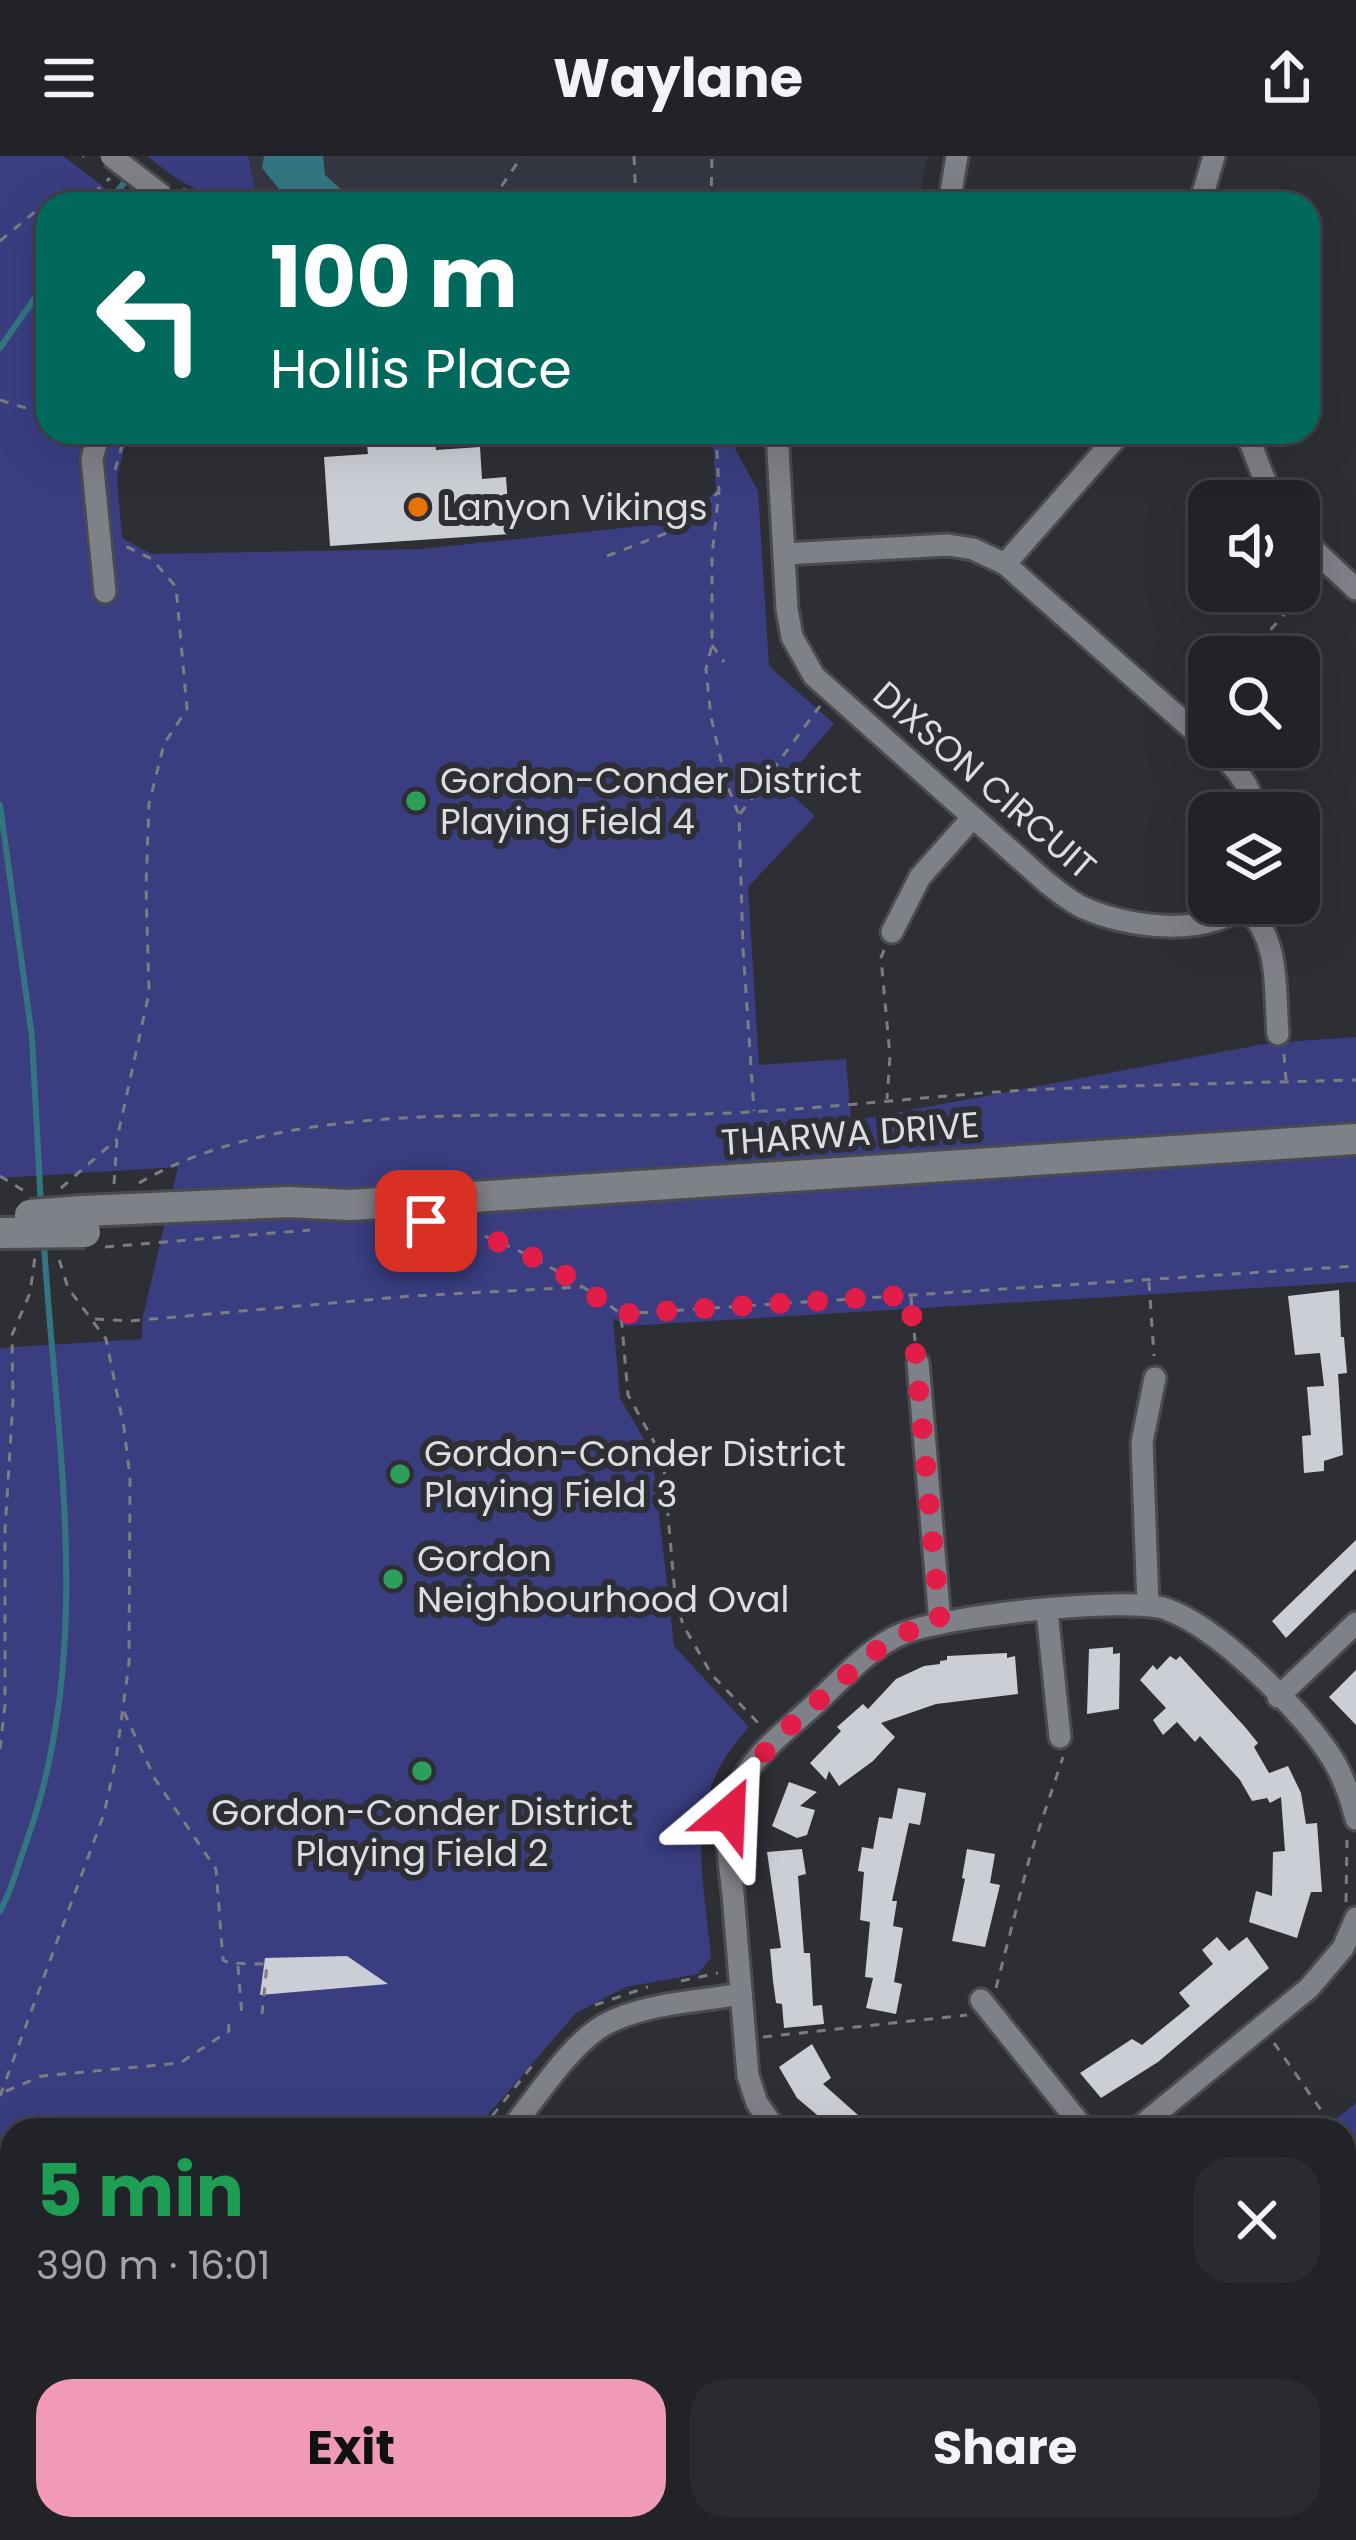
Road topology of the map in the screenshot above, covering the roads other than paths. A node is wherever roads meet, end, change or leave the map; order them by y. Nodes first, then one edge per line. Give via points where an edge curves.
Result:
1 (957, 156) edge
2 (1214, 156) edge
3 (115, 161) edge
4 (165, 192) edge
5 (952, 192) edge
6 (1204, 192) edge
7 (96, 444) edge
8 (775, 444) edge
9 (1110, 444) edge
10 (1251, 444) edge
11 (1265, 480) edge
12 (784, 554) junction
13 (1320, 556) edge
14 (1005, 564) junction
15 (1356, 589) edge
16 (105, 592) dead end
17 (1188, 726) edge
18 (973, 818) junction
19 (1188, 923) edge
20 (1263, 924) edge
21 (892, 932) road end
22 (1278, 1034) dead end
23 (1356, 1138) edge
24 (0, 1216) edge
25 (86, 1230) junction
26 (0, 1233) edge
27 (917, 1363) road end
28 (1155, 1378) road end
29 (1148, 1605) junction
30 (1047, 1611) junction
31 (940, 1622) junction
32 (1356, 1623) edge
33 (1278, 1696) junction
34 (1060, 1737) road end
35 (1352, 1827) edge
36 (1349, 1918) edge
37 (741, 1994) junction
38 (981, 2000) road end
39 (520, 2118) edge
40 (768, 2118) edge
41 (1075, 2118) edge
42 (1151, 2118) edge

1 - 5 street
2 - 6 street
3 - 4 street, bridge
7 - 16 street
8 - 12 street, DIXSON CIRCUIT
9 - 14 street
10 - 11 street
12 - 14 street via 948,545
12 - 18 street, DIXSON CIRCUIT via 792,638 814,676
13 - 15 street
14 - 17 street
18 - 19 street, DIXSON CIRCUIT via 1071,901 1117,919
18 - 21 street via 920,877
20 - 22 street, DIXSON CIRCUIT via 1272,943
23 - 25 main road, THARWA DRIVE via 288,1202
24 - 25 main road, THARWA DRIVE, bridge
25 - 26 main road, THARWA DRIVE, bridge
27 - 31 street
28 - 29 street via 1142,1442
29 - 30 street
29 - 33 street via 1216,1635
30 - 31 street
30 - 34 street
31 - 37 street via 900,1634 867,1657 745,1773 728,1842
32 - 33 street
33 - 35 street via 1330,1755 1348,1789
36 - 42 street via 1333,1962
37 - 39 street via 606,2024
37 - 40 street via 748,2076
38 - 41 street

